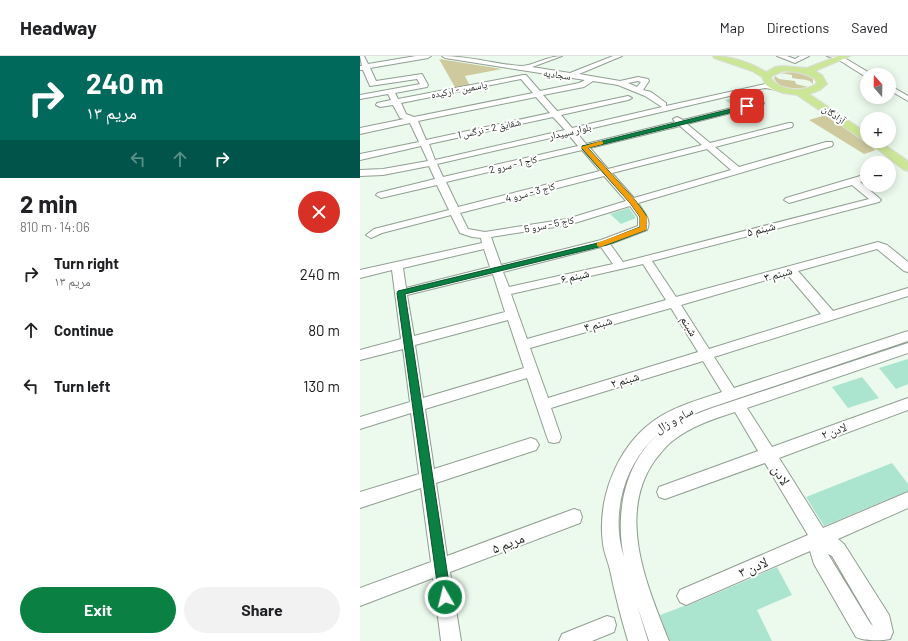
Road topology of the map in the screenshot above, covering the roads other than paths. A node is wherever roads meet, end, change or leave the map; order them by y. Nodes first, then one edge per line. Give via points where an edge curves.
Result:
1 (428, 56) edge
2 (445, 56) edge
3 (495, 56) edge
4 (559, 56) edge
5 (592, 56) edge
6 (619, 56) edge
7 (717, 56) edge
8 (727, 56) edge
9 (780, 56) edge
10 (806, 56) edge
11 (830, 56) edge
12 (361, 57) edge
13 (459, 57) edge
14 (844, 57) edge
15 (478, 62) junction
16 (605, 62) junction
17 (363, 67) edge
18 (778, 69) junction
19 (860, 69) edge
20 (808, 71) junction
21 (522, 73) junction
22 (569, 76) junction
23 (766, 77) junction
24 (591, 79) junction
25 (386, 82) junction
26 (778, 88) junction
27 (818, 88) junction
28 (896, 91) edge
29 (391, 92) junction
30 (800, 92) junction
31 (538, 94) junction
32 (360, 98) edge
33 (469, 98) junction
34 (628, 98) dead end
35 (908, 99) edge
36 (399, 101) junction
37 (760, 103) dead end
38 (380, 105) dead end
39 (664, 107) junction
40 (555, 114) junction
41 (413, 120) junction
42 (681, 123) junction
43 (860, 124) edge
44 (789, 125) dead end
45 (568, 129) junction
46 (360, 131) edge
47 (860, 133) edge
48 (424, 143) junction
49 (830, 144) dead end
50 (709, 146) junction
51 (584, 147) junction
52 (882, 148) edge
53 (894, 148) edge
54 (360, 157) edge
55 (908, 158) edge
56 (432, 161) junction
57 (360, 166) edge
58 (908, 167) edge
59 (738, 170) junction
60 (606, 172) junction
61 (360, 173) edge
62 (860, 179) edge
63 (441, 180) junction
64 (853, 181) junction
65 (381, 195) dead end
66 (789, 200) dead end
67 (632, 202) junction
68 (454, 212) junction
69 (371, 235) dead end
70 (487, 240) junction
71 (604, 243) junction
72 (645, 259) junction
73 (397, 265) junction
74 (620, 266) junction
75 (908, 268) edge
76 (496, 270) junction
77 (790, 270) junction
78 (360, 274) edge
79 (504, 292) junction
80 (908, 292) edge
81 (401, 293) junction
82 (674, 303) junction
83 (512, 315) junction
84 (830, 316) junction
85 (908, 336) edge
86 (408, 342) junction
87 (522, 345) junction
88 (908, 348) edge
89 (360, 355) edge
90 (706, 355) junction
91 (531, 371) junction
92 (735, 400) junction
93 (543, 405) junction
94 (417, 406) junction
95 (904, 406) edge
96 (360, 423) edge
97 (554, 437) dead end
98 (531, 445) dead end
99 (768, 454) junction
100 (428, 477) junction
101 (664, 492) dead end
102 (360, 500) edge
103 (908, 500) edge
104 (574, 517) dead end
105 (822, 541) junction
106 (441, 568) junction
107 (686, 596) dead end
108 (360, 597) edge
109 (607, 624) dead end
110 (880, 638) edge
111 (451, 641) edge
112 (569, 641) edge
113 (638, 641) edge
114 (658, 641) edge

1 - 17 street
2 - 13 street, سجادیه
3 - 15 street
4 - 21 street
5 - 16 street
6 - 16 street
7 - 23 main road via 755,68
8 - 18 main road
9 - 10 street via 796,61
11 - 14 street
12 - 17 street
13 - 15 street, سجادیه
14 - 19 street
14 - 20 main road
15 - 21 street, سجادیه
16 - 22 street
17 - 25 street via 372,84
18 - 20 main road
18 - 23 main road
20 - 27 main road, آزادگان via 821,79 822,84
21 - 22 street, سجادیه
21 - 31 street
21 - 33 street, یاسمین - ارکیده
22 - 24 street, سجادیه
23 - 26 main road via 770,84
23 - 39 street, بلوار سپیدار via 751,85
24 - 31 street via 580,85
24 - 39 street, سجادیه via 620,83 638,78 645,81 640,89
25 - 29 street
25 - 29 street via 419,76 424,86
26 - 30 main road
26 - 39 street, بلوار سپیدار via 765,86
27 - 30 main road
27 - 43 main road, آزادگان via 819,96
28 - 35 street
29 - 32 street
29 - 36 street
30 - 47 main road, آزادگان
31 - 33 street
31 - 40 street
33 - 36 street, یاسمین - ارکیده
33 - 41 street
34 - 40 street, شقایق 2 - نرگس 1
36 - 38 street, یاسمین - ارکیده
36 - 41 street via 402,116
37 - 42 street, کاج 1 - سرو 2
39 - 42 street
39 - 45 street, بلوار سپیدار
40 - 45 street
40 - 48 street, شقایق 2 - نرگس 1
41 - 46 street
41 - 48 street
42 - 50 street
42 - 51 street, کاج 1 - سرو 2
44 - 50 street, کاج 3 - سرو 4
45 - 51 street
45 - 56 street, بلوار سپیدار
48 - 54 street, شقایق 2 - نرگس 1
48 - 56 street
49 - 59 street, کاج 5 - سرو 5
50 - 59 street
50 - 60 street, کاج 3 - سرو 4
51 - 60 street
51 - 63 street, کاج 1 - سرو 2
52 - 58 main road
53 - 55 main road
56 - 57 street, بلوار سپیدار
56 - 61 street, بلوار سپیدار via 396,170
56 - 63 street
59 - 67 street, کاج 5 - سرو 5
60 - 67 street
60 - 68 street, کاج 3 - سرو 4
62 - 64 street
63 - 65 street, کاج 1 - سرو 2
63 - 68 street
64 - 66 street
64 - 72 street, شبنم ۵ via 876,200
67 - 70 street, کاج 5 - سرو 5 via 568,222
67 - 71 street via 644,217 643,228
68 - 69 street, کاج 3 - سرو 4
68 - 70 street, کاج 5 - سرو 5 via 464,231
70 - 73 street
70 - 76 street
71 - 74 street
71 - 76 street
72 - 74 street, شبنم ۶
72 - 82 street, شبنم
73 - 78 street
73 - 81 street
74 - 79 street, شبنم ۶
75 - 77 street, شبنم ۳ via 881,246
76 - 79 street
76 - 81 street
77 - 82 street, شبنم ۳
77 - 84 street
79 - 83 street
80 - 84 street, شبنم ۲
81 - 86 street
82 - 87 street, شبنم ۴
82 - 90 street, شبنم
83 - 86 street
83 - 87 street
84 - 90 street, شبنم ۲
85 - 92 street, سام و زال
86 - 89 street
86 - 94 street
87 - 91 street
88 - 92 street, سام و زال
90 - 92 street, شبنم
90 - 93 street, شبنم ۲
91 - 93 street
91 - 94 street
92 - 99 street, لادن
92 - 113 street, سام و زال via 680,414 657,426 636,446 621,472 613,503 611,542
92 - 114 street, سام و زال via 665,438 640,470 632,494 628,512 628,540 644,602
93 - 97 street
94 - 96 street
94 - 100 street
95 - 99 street, لادن ۲
98 - 100 street
99 - 101 street, لادن ۲
99 - 105 street, لادن
100 - 102 street
100 - 106 street
103 - 105 street, لادن ۳
104 - 106 street, مریم ۵
105 - 107 street, لادن ۳
105 - 110 street via 820,558 863,630 868,635
106 - 108 street, مریم ۵
106 - 111 street
109 - 112 street

